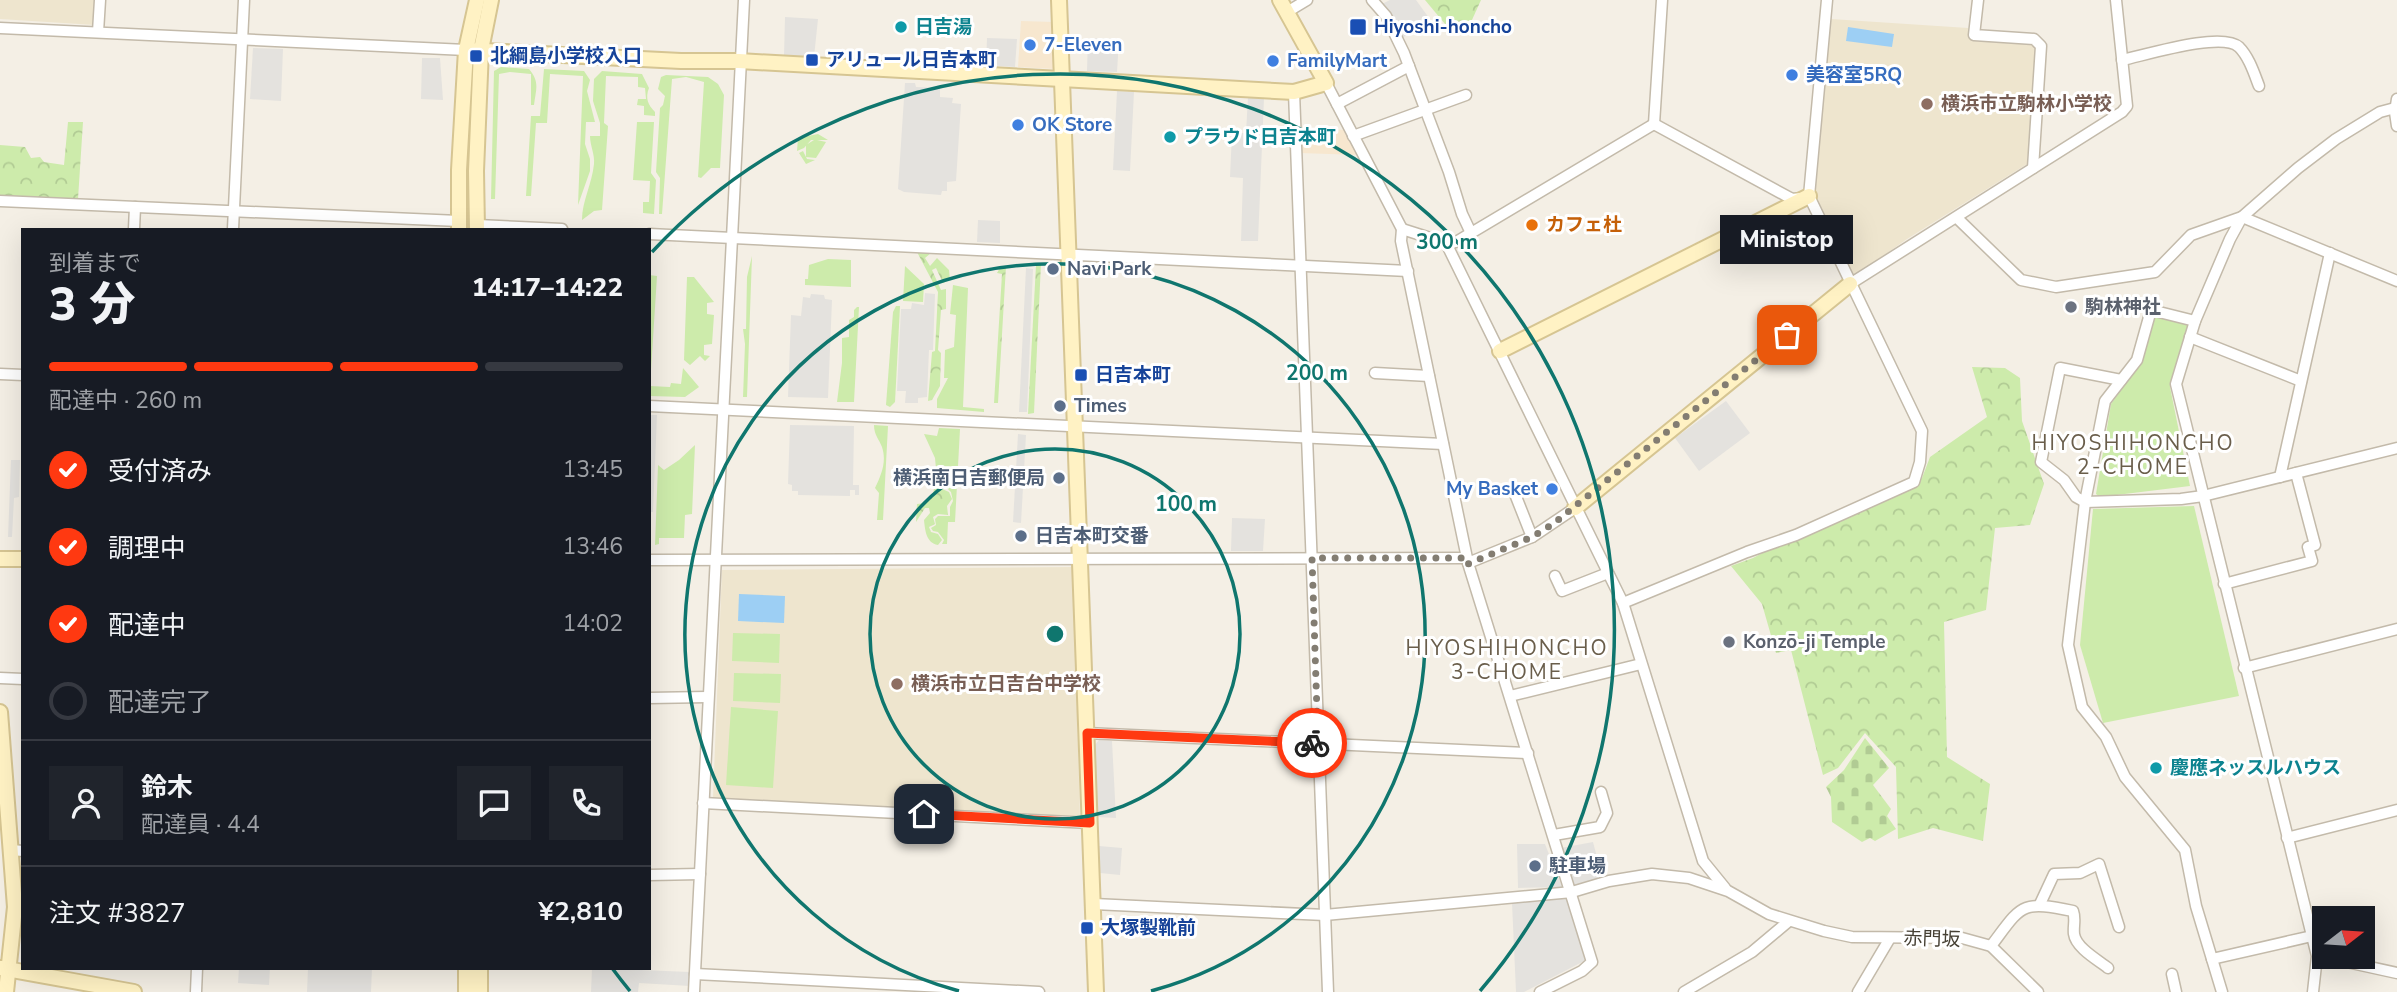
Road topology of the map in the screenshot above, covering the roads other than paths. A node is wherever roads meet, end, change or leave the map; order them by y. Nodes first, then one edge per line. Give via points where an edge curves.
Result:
1 (100, 0) edge
2 (244, 0) edge
3 (477, 0) edge
4 (491, 0) edge
5 (744, 0) edge
6 (1059, 0) edge
7 (1307, 0) edge
8 (1372, 0) edge
9 (1662, 0) edge
10 (1827, 0) edge
11 (1978, 0) edge
12 (2116, 0) edge
13 (1284, 6) edge
14 (0, 28) edge
15 (98, 32) junction
16 (242, 39) junction
17 (474, 50) junction
18 (2122, 60) junction
19 (739, 61) junction
20 (1409, 66) junction
21 (1061, 78) junction
22 (1326, 83) junction
23 (2259, 86) dead end
24 (1294, 92) junction
25 (1466, 95) dead end
26 (1337, 104) junction
27 (2396, 104) edge
28 (1426, 110) junction
29 (1654, 124) junction
30 (2397, 126) edge
31 (1353, 136) junction
32 (2033, 168) junction
33 (1810, 196) junction
34 (0, 201) edge
35 (135, 207) junction
36 (234, 211) junction
37 (2242, 217) junction
38 (1957, 218) junction
39 (459, 225) edge
40 (477, 227) edge
41 (134, 228) edge
42 (233, 228) edge
43 (520, 228) edge
44 (1402, 229) junction
45 (1471, 233) junction
46 (651, 234) edge
47 (731, 237) junction
48 (1446, 243) junction
49 (2330, 253) junction
50 (1068, 254) junction
51 (1300, 265) junction
52 (1408, 271) junction
53 (2397, 281) edge
54 (1850, 284) junction
55 (2195, 321) junction
56 (2190, 337) junction
57 (1500, 351) junction
58 (1375, 373) dead end
59 (0, 374) edge
60 (21, 375) edge
61 (1429, 376) junction
62 (2121, 380) junction
63 (2301, 381) junction
64 (651, 406) edge
65 (722, 408) junction
66 (1076, 426) junction
67 (1307, 437) junction
68 (1443, 444) junction
69 (2397, 448) edge
70 (2297, 473) junction
71 (2280, 477) junction
72 (1515, 494) dead end
73 (2203, 496) junction
74 (2085, 502) junction
75 (1575, 508) junction
76 (1532, 537) junction
77 (1081, 558) junction
78 (1312, 558) junction
79 (0, 559) edge
80 (21, 559) edge
81 (651, 560) edge
82 (715, 561) junction
83 (1467, 561) junction
84 (1608, 573) junction
85 (1555, 576) dead end
86 (2224, 583) junction
87 (1623, 603) junction
88 (2397, 629) edge
89 (1642, 664) junction
90 (2244, 668) junction
91 (0, 678) edge
92 (21, 679) edge
93 (1510, 696) junction
94 (707, 697) junction
95 (651, 698) edge
96 (0, 712) edge
97 (1087, 733) junction
98 (1318, 743) junction
99 (1528, 753) junction
100 (1601, 792) dead end
101 (703, 803) junction
102 (2397, 810) edge
103 (1090, 823) junction
104 (1554, 835) junction
105 (2287, 838) junction
106 (17, 851) edge
107 (700, 874) junction
108 (651, 875) edge
109 (1728, 891) junction
110 (1572, 892) junction
111 (1094, 904) junction
112 (2040, 904) junction
113 (1325, 915) junction
114 (1789, 921) junction
115 (2119, 927) dead end
116 (2312, 936) joint
117 (1890, 938) junction
118 (1991, 946) junction
119 (2212, 959) junction
120 (4, 968) edge
121 (2108, 968) dead end
122 (2375, 968) edge
123 (197, 970) edge
124 (466, 970) edge
125 (480, 970) edge
126 (2319, 970) edge
127 (2397, 973) edge
128 (695, 974) junction
129 (2172, 974) dead end
130 (6, 992) edge
131 (134, 992) edge
132 (196, 992) edge
133 (466, 992) edge
134 (480, 992) edge
135 (694, 992) edge
136 (1039, 992) edge
137 (1096, 992) edge
138 (1328, 992) edge
139 (1540, 992) edge
140 (1684, 992) edge
141 (1858, 992) edge
142 (2038, 992) edge
143 (2176, 992) edge
144 (2222, 992) edge
145 (2314, 992) edge

1 - 15 street
2 - 16 street
3 - 17 street
4 - 17 street
5 - 19 street
6 - 21 street
7 - 13 street
8 - 20 street via 1386,16
9 - 29 street
10 - 33 street
11 - 32 street via 1974,35 2035,39 2041,46
12 - 18 street
13 - 22 street
14 - 15 street
15 - 16 street
16 - 17 street
16 - 36 street
17 - 19 street
17 - 39 street via 459,170
17 - 40 street
18 - 23 street via 2231,42 2246,55
18 - 32 street via 2127,106
19 - 21 street
19 - 47 street
20 - 26 street
20 - 28 street
21 - 24 street
21 - 50 street
22 - 24 street
22 - 26 street
24 - 51 street
25 - 28 street
26 - 31 street
27 - 30 street
27 - 37 street via 2336,139
28 - 31 street
28 - 45 street
29 - 33 street via 1792,199
29 - 45 street
31 - 44 street
32 - 38 street
33 - 54 street
33 - 57 street
34 - 35 street
35 - 36 street
35 - 41 street
36 - 39 street
36 - 42 street
37 - 38 street via 2191,234 2155,271 2056,287 2021,280
37 - 49 street
37 - 55 street
38 - 54 street
40 - 43 street
44 - 48 street
44 - 52 street
45 - 48 street
46 - 47 street
47 - 50 street
47 - 65 street
48 - 57 street
49 - 53 street
49 - 63 street
50 - 51 street
50 - 66 street
51 - 52 street
51 - 67 street
52 - 61 street
54 - 75 street
54 - 87 street via 1922,431 1914,482 1796,535
55 - 56 street
55 - 62 street via 2151,310 2137,360
56 - 63 street
56 - 73 street via 2176,384
57 - 75 street
58 - 61 street
59 - 60 street
61 - 68 street
62 - 74 street via 2105,401
62 - 74 street via 2060,368 2041,463
63 - 71 street
64 - 65 street
65 - 66 street
65 - 82 street
66 - 67 street
66 - 77 street
67 - 68 street
67 - 78 street
68 - 83 street
69 - 70 street
70 - 71 street
70 - 86 street via 2315,545 2308,547 2312,561
71 - 73 street
72 - 76 street
73 - 74 street
73 - 86 street
74 - 119 street via 2068,645 2082,707 2106,737 2125,777 2185,850
75 - 76 street
75 - 84 street
76 - 83 street
77 - 78 street
77 - 82 street
77 - 97 street
78 - 83 street
78 - 98 street
79 - 80 street
81 - 82 street
82 - 94 street
83 - 93 street
84 - 85 street via 1562,591
84 - 87 street
86 - 90 street
87 - 89 street
88 - 90 street
89 - 93 street
89 - 109 street via 1703,861
90 - 105 street
91 - 92 street
93 - 99 street
94 - 95 street
94 - 101 street
96 - 106 street
97 - 98 street
97 - 103 street
98 - 99 street
98 - 113 street
99 - 104 street
100 - 104 street via 1607,813 1600,827
101 - 103 street
101 - 107 street
102 - 105 street
103 - 111 street
104 - 110 street
105 - 116 street
106 - 120 street via 15,906
107 - 108 street
107 - 128 street
109 - 110 street via 1689,878 1652,874
109 - 114 street, 赤門坂
110 - 113 street
110 - 139 street via 1592,962
111 - 113 street
111 - 137 street
112 - 115 street via 2054,874 2080,873 2099,864
112 - 118 street via 2017,911
112 - 121 street via 2073,911 2078,943
113 - 138 street
114 - 117 street, 赤門坂 via 1852,937
114 - 140 street via 1752,952
116 - 119 street
117 - 118 street, 赤門坂 via 1962,938
117 - 141 street
118 - 142 street
119 - 144 street
120 - 130 street
120 - 131 street
122 - 127 street
123 - 132 street
124 - 133 street
125 - 134 street
126 - 145 street
128 - 135 street
128 - 136 street
129 - 143 street

